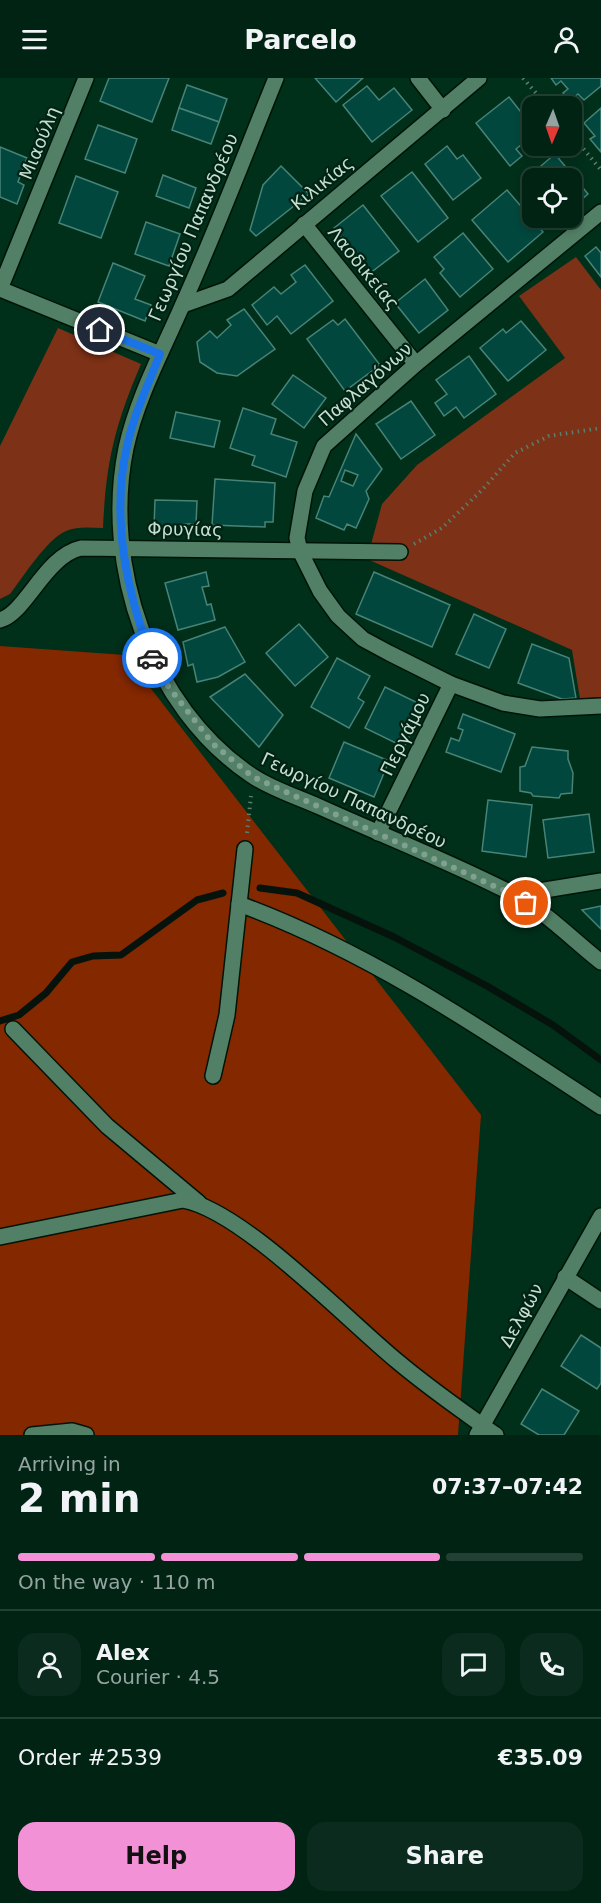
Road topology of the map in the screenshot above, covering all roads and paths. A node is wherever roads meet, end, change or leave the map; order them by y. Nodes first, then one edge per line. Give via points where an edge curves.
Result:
1 (86, 78) edge
2 (276, 78) edge
3 (418, 78) edge
4 (479, 78) edge
5 (523, 78) edge
6 (538, 96) edge
7 (443, 110) junction
8 (582, 147) edge
9 (601, 170) edge
10 (601, 212) edge
11 (304, 224) junction
12 (0, 289) edge
13 (183, 305) junction
14 (160, 354) junction
15 (417, 364) junction
16 (601, 428) edge
17 (122, 547) junction
18 (300, 551) junction
19 (400, 552) joint
20 (0, 620) edge
21 (452, 684) junction
22 (601, 706) edge
23 (253, 777) junction
24 (378, 833) junction
25 (245, 849) joint
26 (601, 881) edge
27 (514, 895) junction
28 (239, 904) junction
29 (601, 962) edge
30 (13, 1029) dead end
31 (213, 1076) dead end
32 (601, 1107) edge
33 (199, 1203) junction
34 (601, 1216) edge
35 (0, 1237) edge
36 (565, 1277) junction
37 (601, 1301) edge
38 (479, 1430) edge
39 (32, 1435) edge
40 (86, 1435) edge
41 (496, 1435) edge

1 - 12 street, Μιαούλη
2 - 13 street, Γεωργίου Παπανδρέου
3 - 7 street
4 - 7 street, Κιλικίας
5 - 6 path
7 - 11 street, Κιλικίας
8 - 9 path
10 - 15 street, Παφλαγόνων
11 - 13 street, Κιλικίας via 228,289
11 - 15 street, Λαοδικείας
12 - 14 street
13 - 14 street, Γεωργίου Παπανδρέου
14 - 17 street, Γεωργίου Παπανδρέου via 127,447 121,479
15 - 18 street, Παφλαγόνων via 324,446 305,491 297,538
16 - 19 path via 549,436 515,453 442,528
17 - 18 street, Φρυγίας
17 - 20 street, Φρυγίας via 70,550 12,613
17 - 23 street, Γεωργίου Παπανδρέου via 135,607 153,659 168,686 213,744
18 - 19 street, Φρυγίας
18 - 21 street, Παφλαγόνων via 320,591 363,639
21 - 22 street, Παφλαγόνων via 503,703 540,709
21 - 24 street, Περγάμου
23 - 24 street, Γεωργίου Παπανδρέου
23 - 25 path
24 - 27 street, Γεωργίου Παπανδρέου
25 - 28 street
26 - 27 street
27 - 29 street, Γεωργίου Παπανδρέου
28 - 31 street via 227,1015
28 - 32 street via 430,996
30 - 33 street via 107,1126
33 - 35 street via 183,1200
33 - 38 street via 270,1251
34 - 36 street, Δελφών
36 - 37 street
36 - 38 street, Δελφών
38 - 41 street
39 - 40 street via 72,1431

